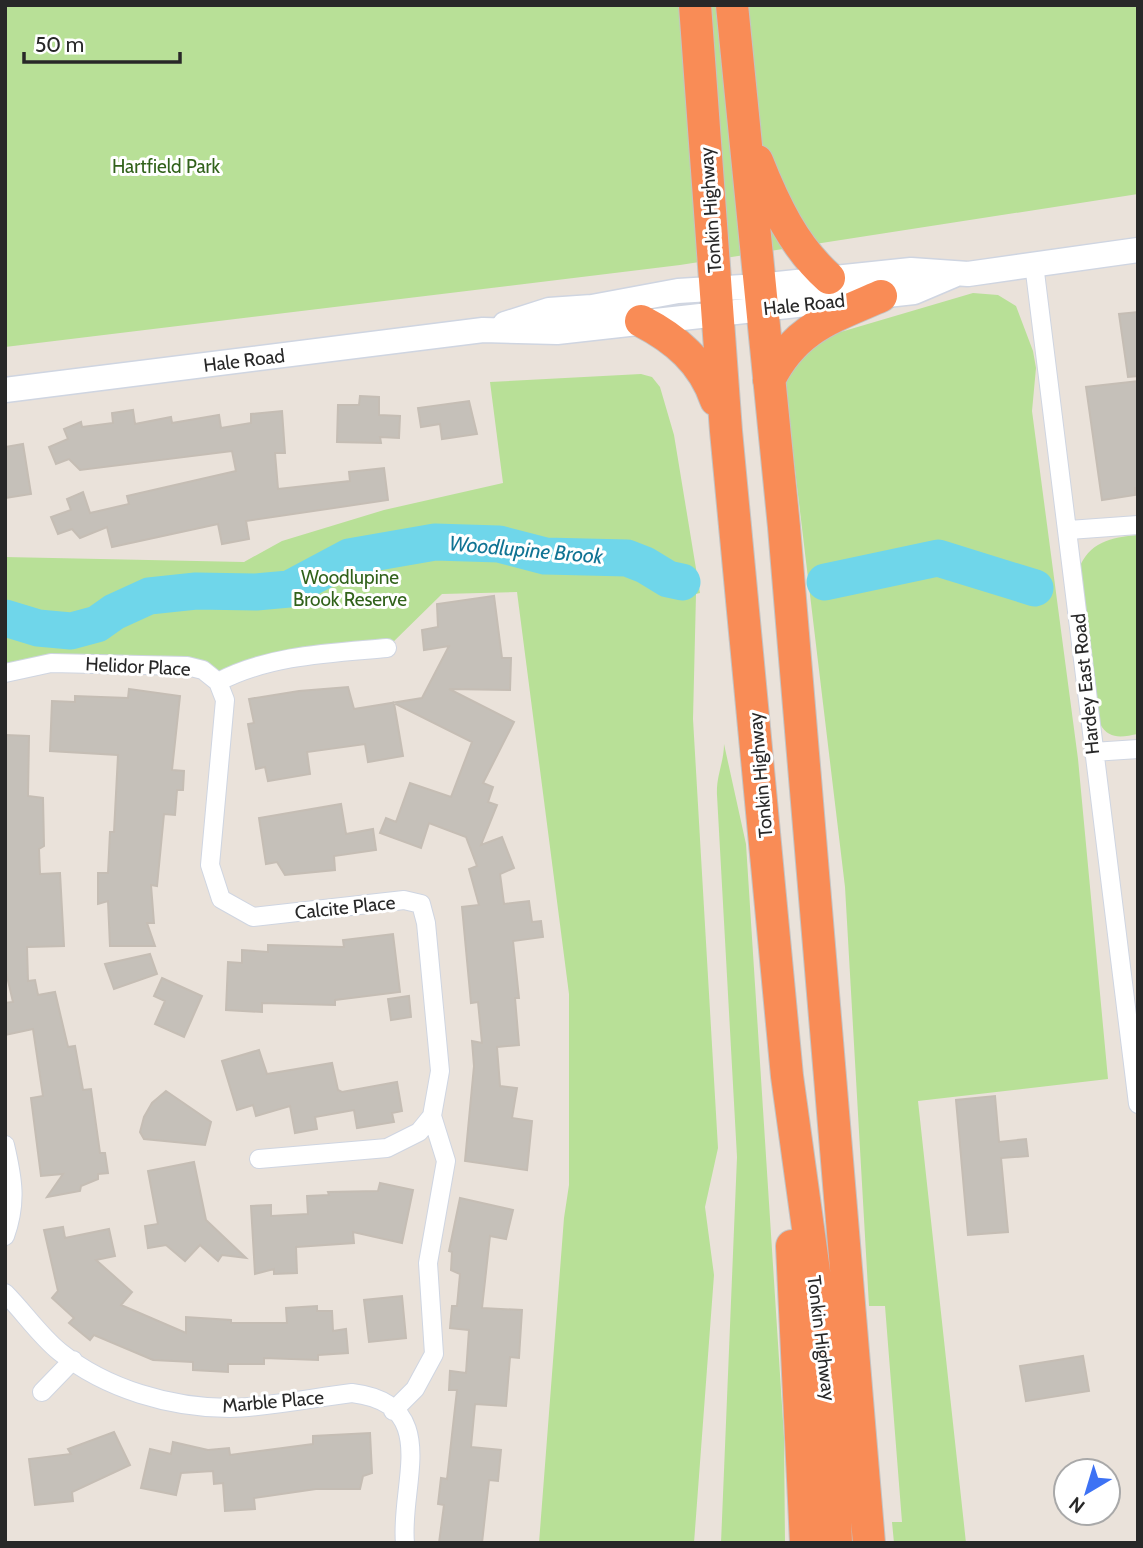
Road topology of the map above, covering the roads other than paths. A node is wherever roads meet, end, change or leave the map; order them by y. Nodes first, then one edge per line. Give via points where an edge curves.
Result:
1 (695, 5) edge
2 (732, 5) edge
3 (741, 120) junction
4 (1138, 250) edge
5 (1034, 264) junction
6 (954, 275) junction
7 (830, 278) junction
8 (881, 296) junction
9 (760, 297) junction
10 (716, 301) junction
11 (641, 321) junction
12 (483, 330) junction
13 (769, 380) junction
14 (5, 390) edge
15 (726, 431) junction
16 (1138, 524) edge
17 (1069, 530) junction
18 (387, 648) dead end
19 (5, 673) edge
20 (218, 682) junction
21 (1138, 749) edge
22 (1093, 752) junction
23 (787, 1076) junction
24 (1138, 1104) edge
25 (432, 1116) junction
26 (5, 1145) edge
27 (259, 1159) dead end
28 (5, 1236) edge
29 (5, 1293) edge
30 (74, 1360) junction
31 (42, 1392) dead end
32 (393, 1411) junction
33 (405, 1543) edge
34 (806, 1543) edge
35 (836, 1543) edge
36 (869, 1543) edge

1 - 10 highway, Tonkin Highway
2 - 3 highway, Tonkin Highway
3 - 7 highway via 771,199 790,232
3 - 9 highway, Tonkin Highway
4 - 5 main road, Hale Road
5 - 6 main road, Hale Road
5 - 17 street, Hardey East Road
6 - 7 main road, Hale Road via 911,270
6 - 8 main road, Hale Road via 914,292
7 - 9 main road, Hale Road
8 - 9 main road, Hale Road
8 - 13 highway via 803,336 783,353
9 - 10 main road, Hale Road
9 - 13 highway, Tonkin Highway
10 - 11 main road, Hale Road
10 - 12 main road, Hale Road via 549,310
10 - 15 highway, Tonkin Highway
11 - 12 main road, Hale Road via 557,332
11 - 15 highway via 699,363
12 - 14 main road, Hale Road
13 - 36 highway, Tonkin Highway
15 - 23 highway, Tonkin Highway
16 - 17 street
17 - 22 street, Hardey East Road
18 - 20 street, Helidor Place via 246,667
19 - 20 street, Helidor Place via 51,663 187,666 203,670
20 - 25 street, Calcite Place via 225,700 210,865 221,899 253,917 404,900 421,904 440,1071
21 - 22 street
22 - 24 street, Hardey East Road
23 - 34 highway
23 - 35 highway, Tonkin Highway via 830,1387
25 - 27 street via 419,1132 387,1148
25 - 32 street via 446,1161 428,1263 434,1354 415,1389
26 - 28 street via 15,1186 13,1214
29 - 30 street, Marble Place
30 - 31 street
30 - 32 street, Marble Place via 127,1388 180,1404 232,1408 352,1393 374,1398
32 - 33 street via 412,1442

